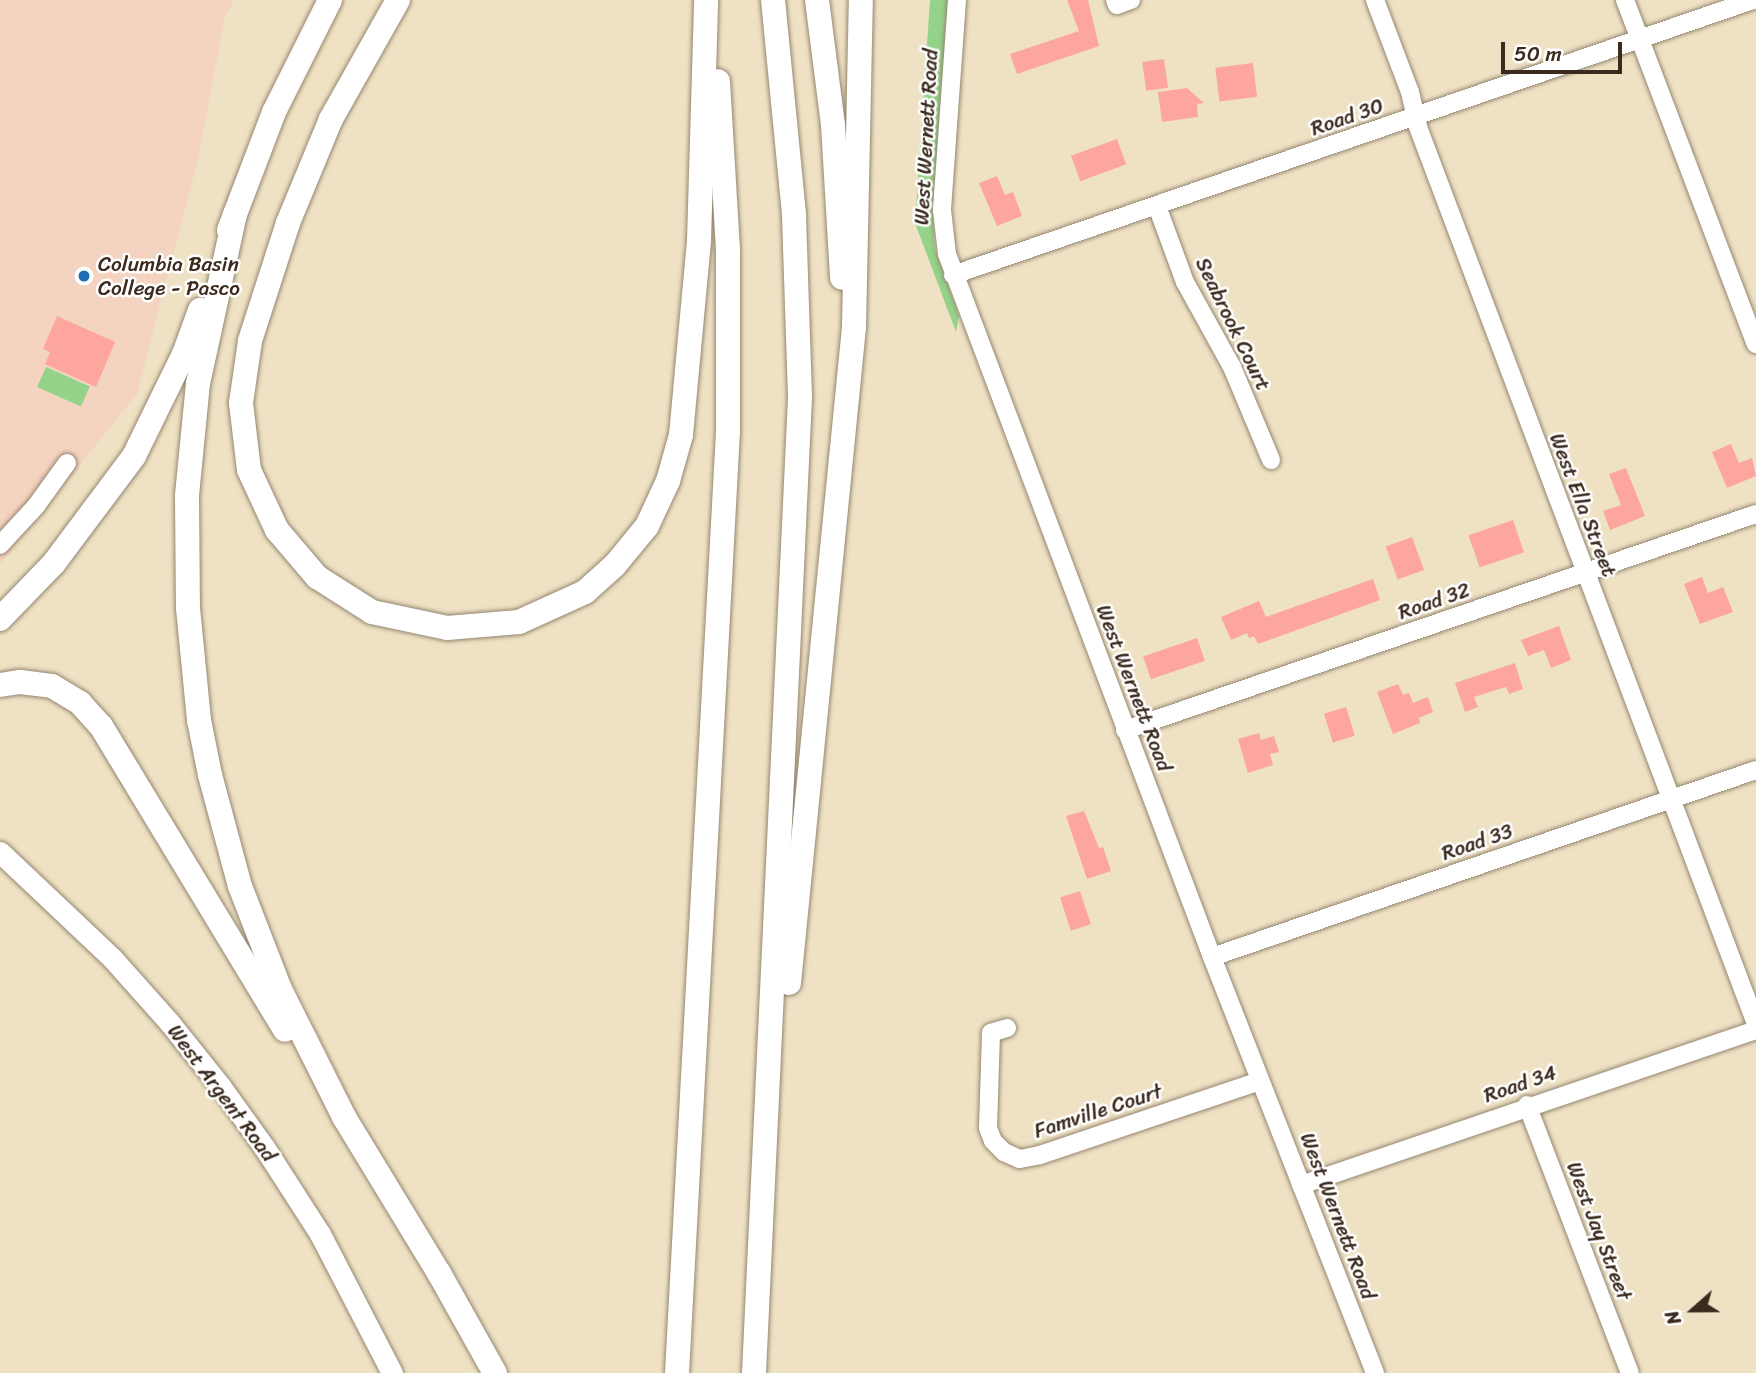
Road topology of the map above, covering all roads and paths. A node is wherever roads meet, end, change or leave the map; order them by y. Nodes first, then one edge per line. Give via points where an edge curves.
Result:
1 (330, 0) edge
2 (398, 0) edge
3 (708, 0) edge
4 (773, 0) edge
5 (817, 0) edge
6 (861, 0) edge
7 (957, 0) edge
8 (1115, 0) edge
9 (1131, 0) edge
10 (1375, 0) edge
11 (1625, 0) edge
12 (1753, 0) edge
13 (1640, 39) junction
14 (1416, 118) junction
15 (1157, 206) junction
16 (235, 214) junction
17 (953, 275) junction
18 (1756, 344) edge
19 (848, 394) junction
20 (1271, 460) dead end
21 (67, 463) dead end
22 (1756, 514) edge
23 (0, 545) edge
24 (1584, 574) junction
25 (0, 619) edge
26 (0, 685) edge
27 (1125, 730) junction
28 (1756, 770) edge
29 (1672, 799) junction
30 (0, 852) edge
31 (1212, 957) junction
32 (1756, 1024) edge
33 (1007, 1028) dead end
34 (1756, 1030) edge
35 (1260, 1081) junction
36 (1527, 1105) junction
37 (344, 1117) junction
38 (1301, 1185) junction
39 (761, 1259) junction
40 (392, 1373) edge
41 (495, 1373) edge
42 (677, 1373) edge
43 (754, 1373) edge
44 (1375, 1373) edge
45 (1630, 1373) edge

1 - 16 highway via 274,112
2 - 3 highway via 331,119 288,223 250,341 241,404 249,470 277,530 317,577 372,611 447,628 519,622 585,592 647,526 668,481 681,435 699,241
3 - 42 highway via 724,159 728,419
4 - 39 highway via 794,214 800,397
5 - 19 highway via 833,125
6 - 19 highway via 859,203
7 - 17 street, West Wernett Road via 942,210
8 - 9 street via 1117,5
10 - 14 street, West Ella Street
11 - 13 street
12 - 13 street, Road 30
13 - 14 street, Road 30
13 - 18 street
14 - 15 street, Road 30
14 - 24 street, West Ella Street
15 - 17 street, Road 30
15 - 20 street, Seabrook Court via 1185,282 1232,367
16 - 25 highway via 184,354 134,456 54,562
16 - 37 highway via 208,328 190,439 186,550 199,720 223,829 258,938
17 - 27 street, West Wernett Road
19 - 39 highway
21 - 23 street
22 - 24 street, Road 32
24 - 27 street, Road 32
24 - 29 street, West Ella Street
26 - 37 highway via 52,686 80,703 101,726 328,1101
27 - 31 street, West Wernett Road
28 - 29 street, Road 33
29 - 31 street, Road 33
29 - 32 street, West Ella Street
30 - 40 main road, West Argent Road via 112,958 221,1087 320,1234
31 - 35 street, West Wernett Road
33 - 35 street, Famville Court via 991,1033 988,1128 1004,1152 1020,1159
34 - 36 street, Road 34
35 - 38 street, West Wernett Road
36 - 38 street, Road 34
36 - 45 street, West Jay Street
37 - 41 highway
38 - 44 street, West Wernett Road
39 - 43 highway

